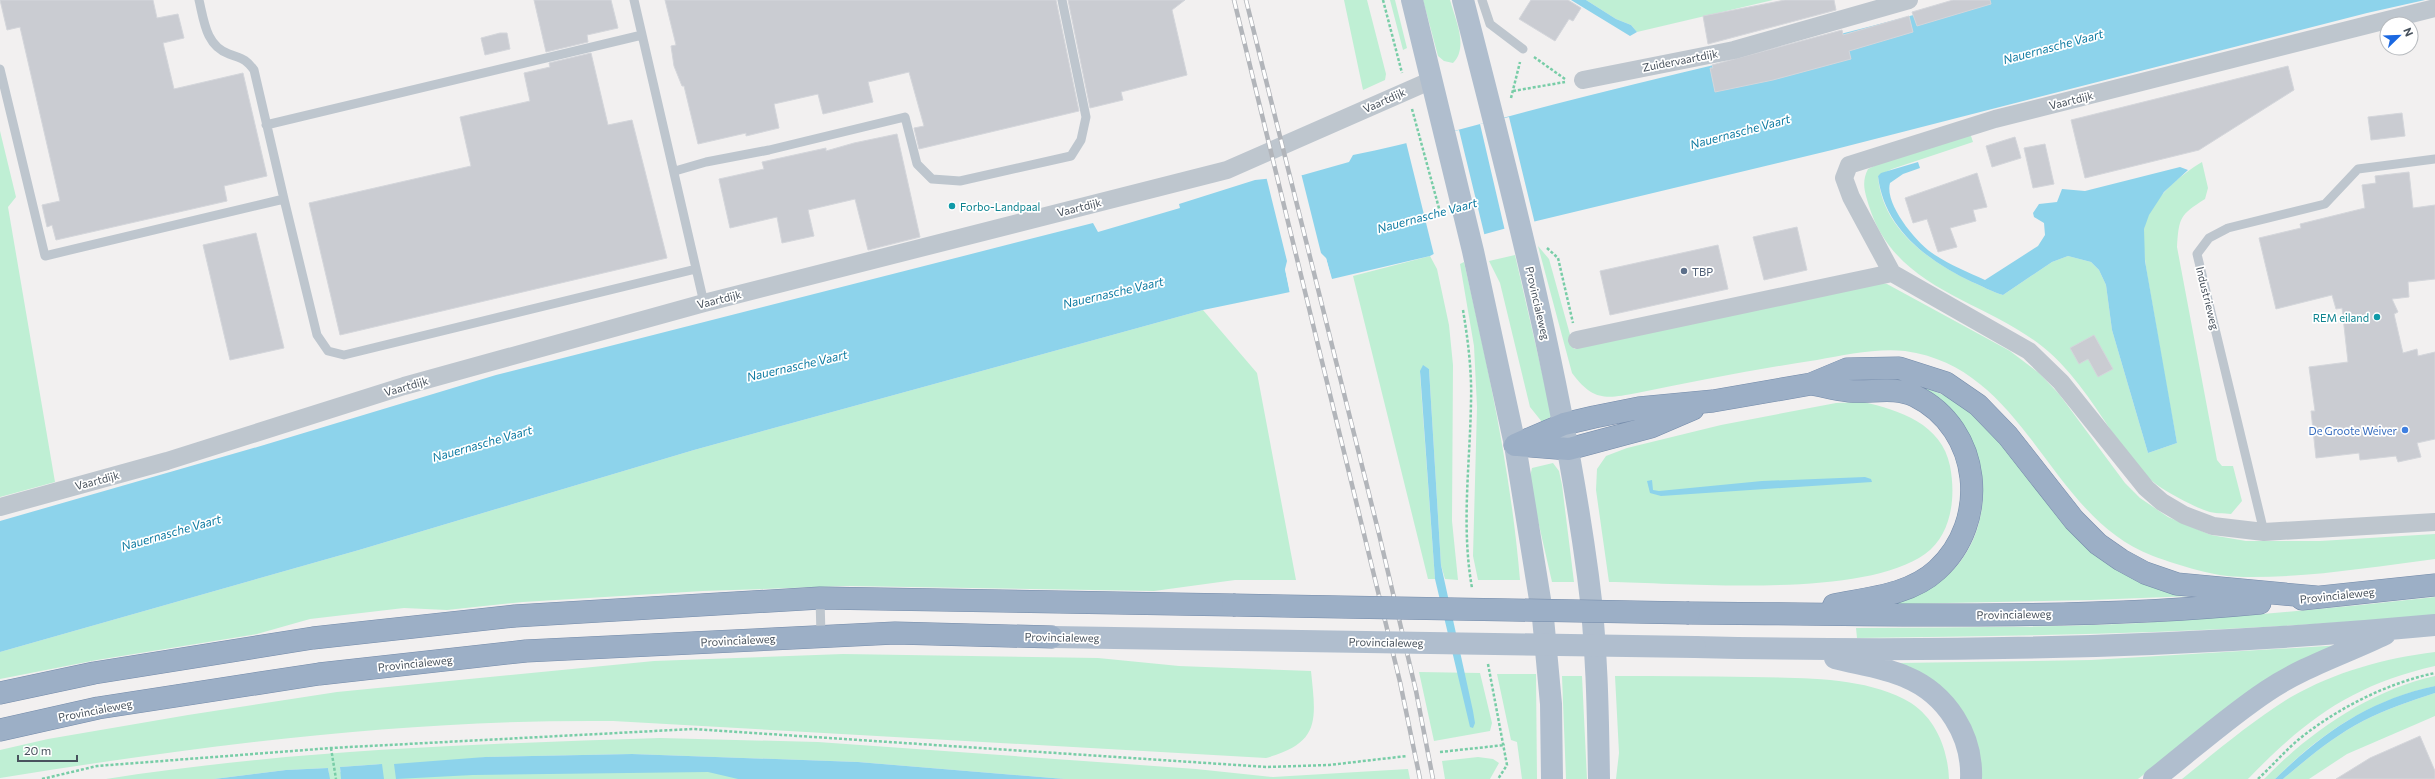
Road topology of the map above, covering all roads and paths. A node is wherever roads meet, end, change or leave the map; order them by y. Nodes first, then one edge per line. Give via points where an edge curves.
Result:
1 (199, 0) edge
2 (634, 0) edge
3 (1062, 0) edge
4 (1384, 0) edge
5 (1412, 0) edge
6 (1463, 0) edge
7 (1482, 0) edge
8 (1909, 0) edge
9 (2435, 8) edge
10 (642, 34) junction
11 (1523, 49) junction
12 (0, 69) edge
13 (1432, 80) junction
14 (1575, 80) junction
15 (1407, 90) junction
16 (1512, 91) junction
17 (1509, 105) dead end
18 (266, 124) junction
19 (2435, 159) edge
20 (675, 171) junction
21 (284, 199) junction
22 (1440, 213) dead end
23 (1542, 243) dead end
24 (696, 269) junction
25 (1892, 273) junction
26 (704, 303) junction
27 (1462, 308) dead end
28 (1577, 340) joint
29 (1811, 384) junction
30 (1713, 401) junction
31 (1564, 424) junction
32 (1515, 445) junction
33 (1568, 449) junction
34 (0, 507) edge
35 (2435, 522) edge
36 (2264, 532) junction
37 (2435, 585) edge
38 (1472, 591) dead end
39 (2316, 597) junction
40 (820, 598) junction
41 (1790, 613) junction
42 (2435, 625) edge
43 (2395, 629) junction
44 (821, 636) junction
45 (1052, 638) joint
46 (1797, 650) junction
47 (1486, 656) dead end
48 (2435, 673) edge
49 (0, 692) edge
50 (0, 730) edge
51 (1505, 745) junction
52 (331, 748) junction
53 (1440, 752) dead end
54 (1407, 756) dead end
55 (42, 779) edge
56 (336, 779) edge
57 (1498, 779) edge
58 (1552, 779) edge
59 (1598, 779) edge
60 (1971, 779) edge
61 (2154, 779) edge
62 (2258, 779) edge

1 - 18 lane via 207,35 218,49 246,59 254,70
2 - 10 lane
3 - 20 lane via 1086,117 1081,140 1071,156 960,181 932,179 917,164 905,117
4 - 15 path
5 - 13 main road
6 - 31 main road, Provincialeweg via 1522,233
7 - 11 lane via 1490,24
8 - 14 street, Zuidervaartdijk via 1734,50
9 - 25 street, Vaartdijk via 1995,119 1849,165 1844,178 1851,197
10 - 18 lane
10 - 20 lane
11 - 14 path
11 - 16 path
12 - 21 lane via 45,256
13 - 15 street, Vaartdijk
13 - 32 main road via 1472,246
14 - 16 path
15 - 22 path
15 - 26 street, Vaartdijk via 1226,170
16 - 17 path
18 - 21 lane
19 - 36 lane, Industrieweg via 2358,169 2326,204 2228,228 2209,238 2197,254
20 - 24 lane
21 - 24 lane via 318,335 328,351 344,355
23 - 28 path via 1558,258
24 - 26 lane
25 - 28 street
25 - 36 street, Vaartdijk via 2029,351 2061,382 2126,465 2162,502 2184,515 2213,526
26 - 34 street, Vaartdijk via 404,386 167,461
27 - 38 path via 1467,334 1471,401 1465,518
29 - 30 highway
29 - 39 highway via 1847,369 1899,368 1946,383 1994,418 2074,520 2098,544 2120,560 2145,573 2177,584
29 - 41 highway via 1849,391 1897,391 1914,395 1931,405 1947,420 1964,448 1972,476 1972,504 1967,528 1955,549 1937,570 1918,583 1894,593
30 - 31 highway via 1639,408
30 - 33 highway via 1651,427
31 - 32 highway
31 - 33 main road, Provincialeweg
32 - 33 highway
32 - 58 main road via 1543,618 1551,704
33 - 59 main road, Provincialeweg via 1588,578 1598,724
35 - 36 street
37 - 39 highway, Provincialeweg
39 - 41 highway, Provincialeweg via 2216,607 2132,611 1953,615
40 - 41 highway, Provincialeweg, bridge
40 - 44 lane
40 - 49 highway, Provincialeweg via 515,616 313,638 94,673
42 - 43 main road, Provincialeweg
43 - 46 main road, Provincialeweg via 2104,646
43 - 61 main road via 2345,654 2306,669 2268,690
44 - 45 highway, Provincialeweg via 895,633
44 - 50 highway, Provincialeweg via 526,651 319,674 98,708
45 - 46 main road, Provincialeweg, bridge
46 - 60 main road via 1893,672 1907,677 1929,691 1954,716 1962,730 1968,744
47 - 51 path
48 - 62 path via 2394,686 2326,720 2298,740
51 - 53 path
51 - 57 path via 1507,765
52 - 54 path via 693,729 1267,767 1329,765
52 - 55 path via 97,766
52 - 56 path

